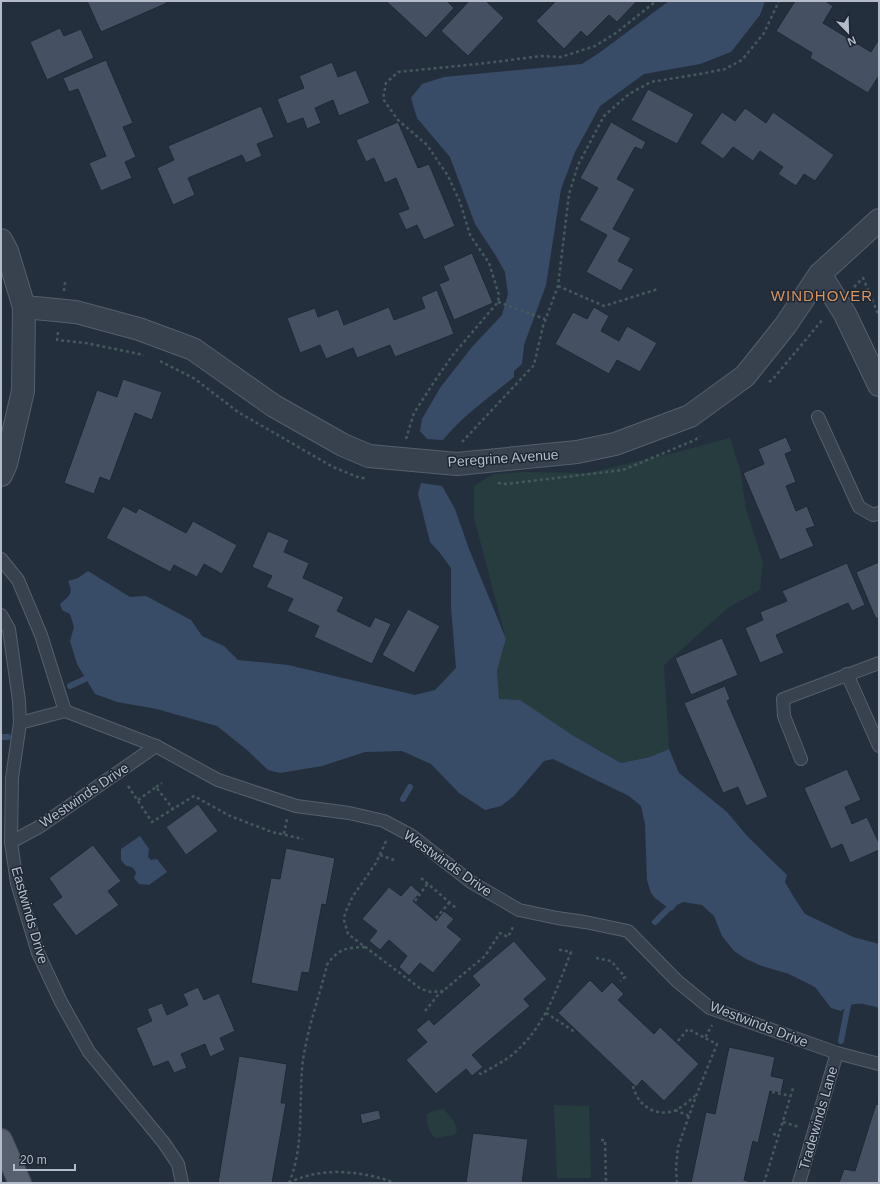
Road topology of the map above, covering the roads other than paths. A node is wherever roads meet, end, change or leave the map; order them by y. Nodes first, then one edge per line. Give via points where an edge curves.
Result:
1 (879, 220) edge
2 (1, 240) edge
3 (820, 274) junction
4 (24, 307) junction
5 (879, 385) edge
6 (818, 416) dead end
7 (1, 475) edge
8 (879, 513) edge
9 (1, 559) edge
10 (1, 615) edge
11 (879, 663) edge
12 (847, 674) junction
13 (65, 711) junction
14 (20, 723) junction
15 (156, 746) junction
16 (879, 746) edge
17 (801, 759) dead end
18 (11, 842) junction
19 (837, 1053) junction
20 (879, 1064) edge
21 (1, 1140) edge
22 (20, 1183) edge
23 (182, 1183) edge
24 (799, 1183) edge

1 - 3 street, Peregrine Avenue
2 - 4 street
3 - 4 street, Peregrine Avenue via 785,326 745,376 690,416 615,444 577,452 457,464 369,456 343,445 274,406 193,349 139,329 76,312
3 - 5 street via 845,314
4 - 7 street via 23,391 6,464
6 - 8 lane via 859,507 874,515
9 - 13 lane via 18,580 36,621
10 - 14 lane, Eastwinds Drive via 9,629
11 - 12 lane
12 - 16 lane
12 - 17 lane via 783,699 784,716
13 - 14 lane
13 - 15 lane, Westwinds Drive
14 - 18 lane, Eastwinds Drive via 12,778
15 - 18 lane, Westwinds Drive via 39,827
15 - 19 lane, Westwinds Drive via 218,780 296,806 349,813 384,821 412,836 471,882 519,910 628,931 677,981 710,1008
18 - 23 lane, Eastwinds Drive via 17,883 38,953 61,1002 89,1052 164,1143 178,1164
19 - 20 lane, Westwinds Drive
19 - 24 lane, Tradewinds Lane
21 - 22 main road

